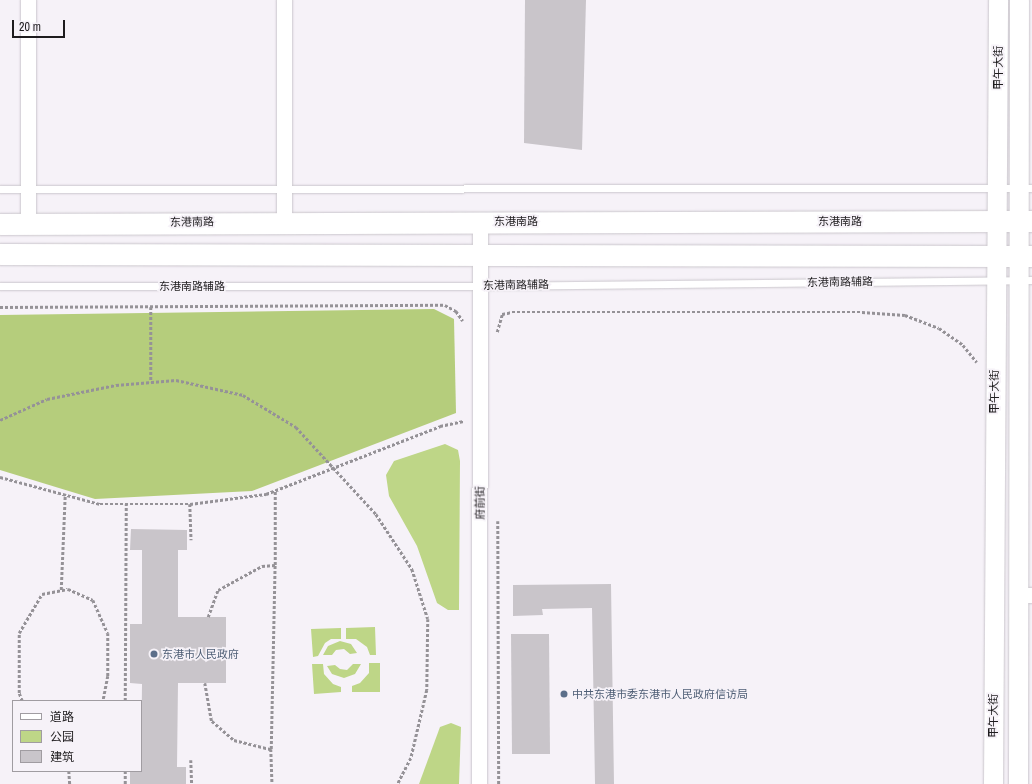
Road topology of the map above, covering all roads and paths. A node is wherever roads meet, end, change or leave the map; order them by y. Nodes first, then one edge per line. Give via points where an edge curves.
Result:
1 (28, 0) edge
2 (284, 0) edge
3 (998, 0) edge
4 (1019, 0) edge
5 (28, 188) junction
6 (284, 188) junction
7 (997, 188) junction
8 (1026, 188) edge
9 (0, 189) edge
10 (480, 221) junction
11 (997, 221) junction
12 (1025, 221) edge
13 (284, 222) junction
14 (0, 224) edge
15 (28, 224) junction
16 (0, 254) edge
17 (480, 256) junction
18 (995, 256) junction
19 (1026, 256) edge
20 (995, 280) junction
21 (1026, 280) edge
22 (0, 286) edge
23 (480, 286) junction
24 (0, 307) edge
25 (151, 307) junction
26 (463, 328) dead end
27 (497, 334) dead end
28 (980, 366) dead end
29 (151, 382) junction
30 (463, 413) dead end
31 (0, 420) edge
32 (463, 421) junction
33 (463, 429) dead end
34 (335, 469) junction
35 (0, 477) edge
36 (275, 491) junction
37 (65, 494) junction
38 (126, 504) junction
39 (190, 504) junction
40 (498, 516) dead end
41 (190, 540) dead end
42 (275, 565) junction
43 (61, 590) junction
44 (1025, 595) edge
45 (208, 617) dead end
46 (205, 683) dead end
47 (22, 700) edge
48 (103, 700) edge
49 (125, 700) edge
50 (271, 749) junction
51 (192, 760) dead end
52 (69, 772) edge
53 (125, 772) edge
54 (70, 784) edge
55 (125, 784) edge
56 (192, 784) edge
57 (272, 784) edge
58 (398, 784) edge
59 (479, 784) edge
60 (499, 784) edge
61 (993, 784) edge
62 (1018, 784) edge

1 - 5 street
2 - 6 street
3 - 7 street, 甲午大街
4 - 8 street, 甲午大街
5 - 6 lane
5 - 9 lane
5 - 15 street
6 - 7 lane
6 - 13 street
7 - 8 lane
7 - 11 street, 甲午大街
8 - 12 street, 甲午大街
10 - 11 main road, 东港南路
10 - 13 main road, 东港南路
10 - 17 street, 府前街
11 - 12 main road, 东港南路
11 - 18 street, 甲午大街
12 - 19 street, 甲午大街
13 - 15 main road, 东港南路
14 - 15 main road, 东港南路
16 - 17 main road
17 - 18 main road
17 - 23 street, 府前街
18 - 19 main road
18 - 20 street, 甲午大街
19 - 21 street, 甲午大街
20 - 21 lane, 东港南路辅路
20 - 23 lane, 东港南路辅路
20 - 61 street, 甲午大街
21 - 44 street, 甲午大街
22 - 23 lane, 东港南路辅路
23 - 59 street, 府前街
24 - 25 path
25 - 26 path via 445,306 456,311 463,320
25 - 29 path
27 - 28 path via 502,314 512,312 862,312 905,315 939,328 963,345
29 - 31 path via 116,385 48,399
29 - 34 path via 176,380 244,395 296,428
30 - 32 path
32 - 33 path
32 - 34 path via 440,426
34 - 36 path
34 - 58 path via 376,514 412,569 428,619 427,690 411,758
35 - 37 path
36 - 39 path
36 - 42 path
37 - 38 path via 100,504
37 - 43 path
38 - 39 path
38 - 49 path
39 - 41 path
40 - 60 path
42 - 45 path via 262,566 218,590
42 - 50 path
43 - 47 path via 42,594 19,633 19,693
43 - 48 path via 68,589 93,600 108,633 108,676
44 - 62 street, 甲午大街
46 - 50 path via 212,721 234,740
50 - 57 path
51 - 56 path
52 - 54 path
53 - 55 path

